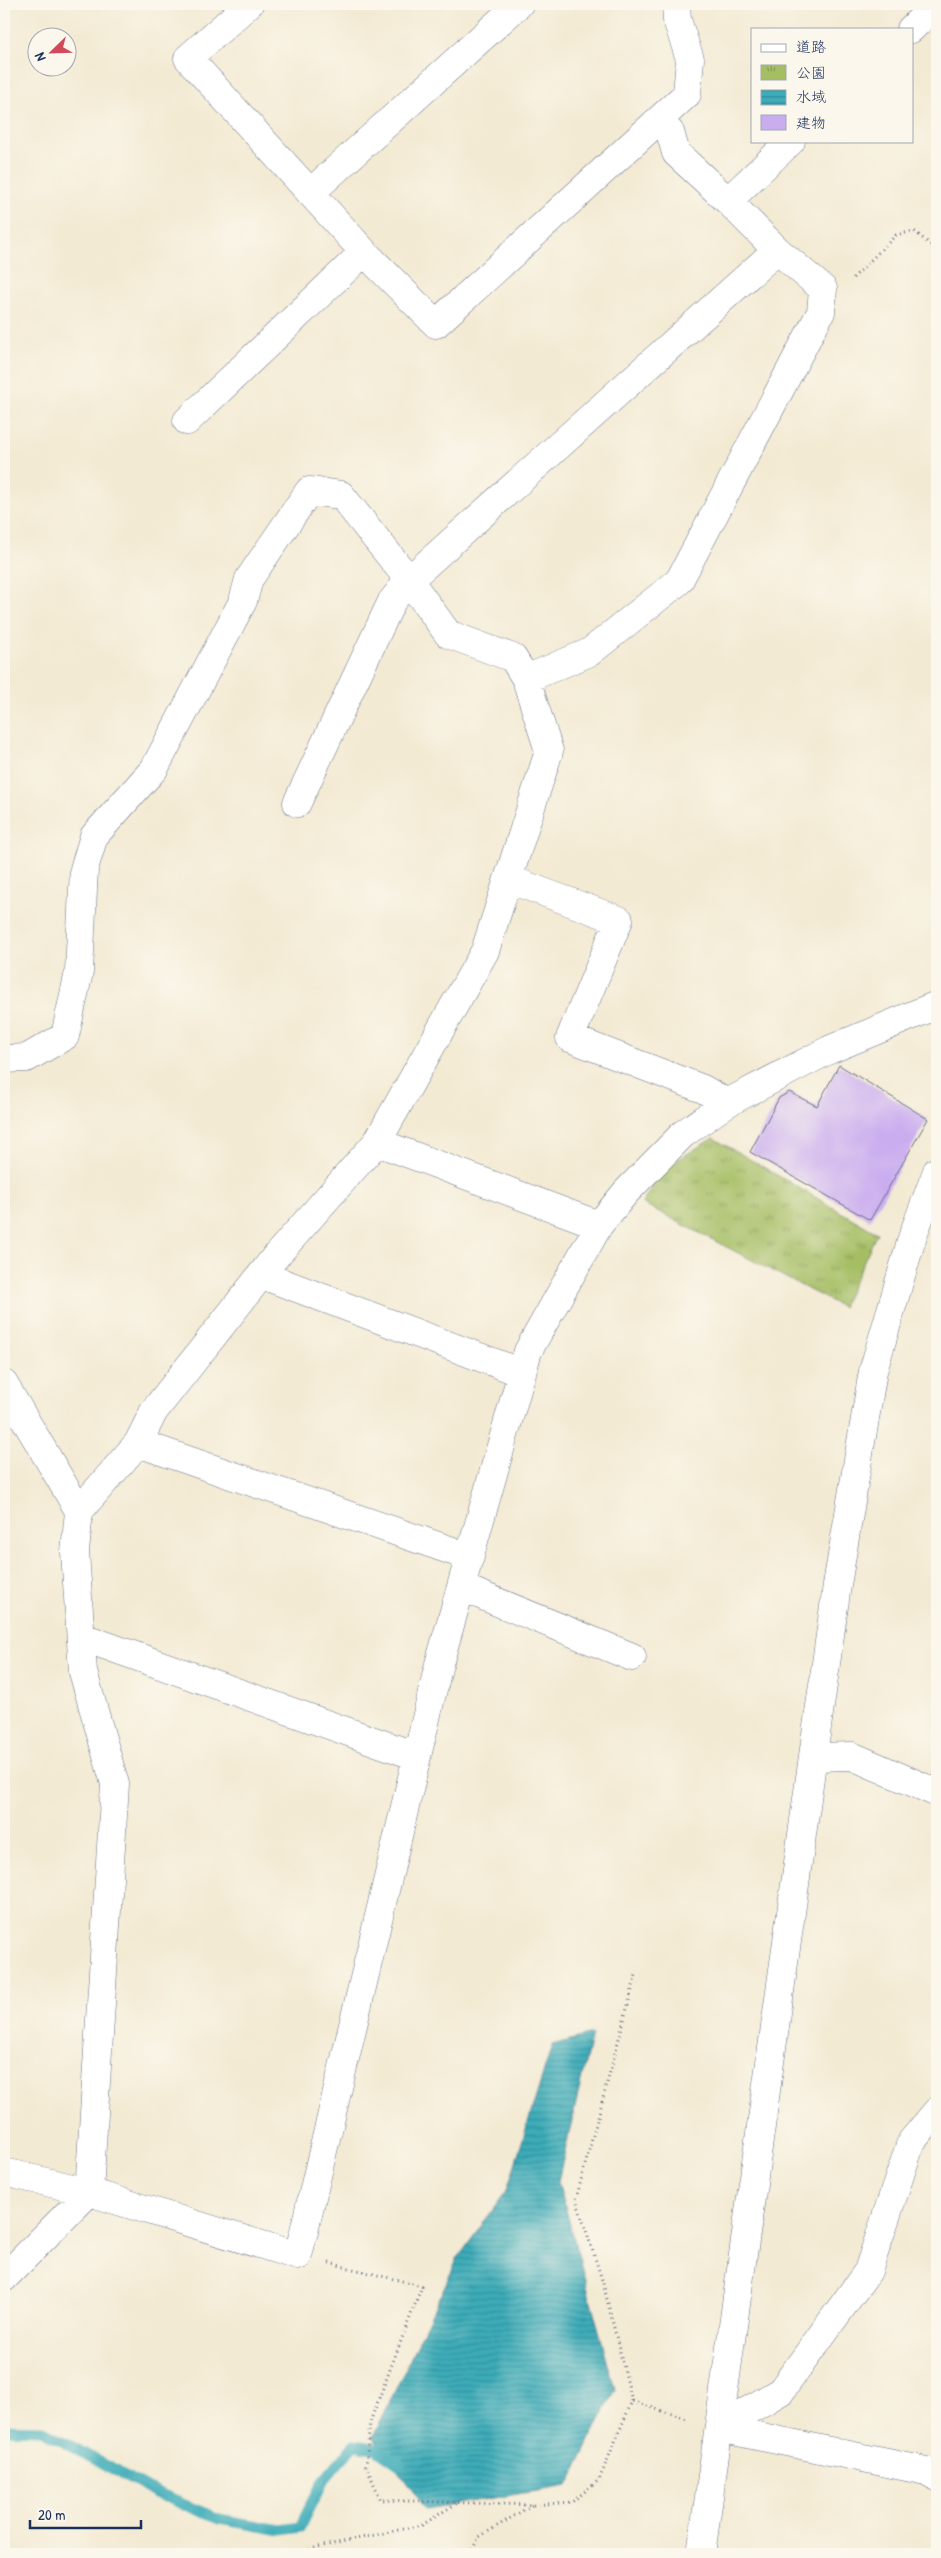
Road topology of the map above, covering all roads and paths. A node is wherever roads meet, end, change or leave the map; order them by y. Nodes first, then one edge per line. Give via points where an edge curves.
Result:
1 (249, 4) edge
2 (519, 4) edge
3 (676, 4) edge
4 (937, 4) edge
5 (911, 28) edge
6 (659, 122) junction
7 (790, 142) edge
8 (310, 193) junction
9 (728, 200) junction
10 (777, 250) junction
11 (937, 250) edge
12 (364, 252) junction
13 (822, 299) junction
14 (187, 421) dead end
15 (409, 580) junction
16 (526, 679) junction
17 (297, 803) dead end
18 (508, 879) junction
19 (937, 1005) edge
20 (4, 1059) edge
21 (727, 1103) junction
22 (377, 1142) junction
23 (937, 1171) edge
24 (599, 1225) junction
25 (262, 1275) junction
26 (522, 1373) junction
27 (4, 1384) edge
28 (138, 1443) junction
29 (79, 1511) junction
30 (470, 1557) junction
31 (461, 1587) junction
32 (82, 1637) junction
33 (632, 1657) dead end
34 (416, 1756) junction
35 (814, 1756) junction
36 (937, 1793) edge
37 (636, 1975) dead end
38 (937, 2111) edge
39 (4, 2172) edge
40 (89, 2192) junction
41 (298, 2256) junction
42 (4, 2278) edge
43 (632, 2402) junction
44 (719, 2428) junction
45 (937, 2477) edge
46 (457, 2502) junction
47 (533, 2505) junction
48 (295, 2554) edge
49 (470, 2554) edge
50 (701, 2554) edge

1 - 8 street via 188,58
2 - 8 street
3 - 6 street via 677,20 690,59 687,94
4 - 5 street
6 - 9 street via 670,132 676,153
6 - 12 street via 436,324
7 - 9 street
8 - 12 street
9 - 10 street
10 - 13 street via 823,289
10 - 15 street
11 - 13 path via 914,231 896,235 838,293
12 - 14 street
13 - 16 street via 821,312 679,581 590,652
15 - 16 street via 448,634 513,658
15 - 17 street via 392,601
15 - 20 street via 341,495 309,491 249,579 243,601 154,769 94,836 84,869 79,972 66,1036 27,1058
16 - 18 street via 548,751
18 - 21 street via 619,920 570,1038 703,1089
18 - 22 street via 485,952
19 - 21 street via 829,1050
21 - 24 street via 683,1134 626,1192
22 - 24 street
22 - 25 street
23 - 35 street via 913,1235 873,1371 837,1585
24 - 26 street via 528,1351
25 - 26 street
25 - 28 street via 154,1411
26 - 30 street
27 - 29 street
28 - 29 street
28 - 30 street
29 - 32 street via 75,1552
30 - 31 street
31 - 33 street
31 - 34 street
32 - 34 street
32 - 40 street via 83,1672 115,1784
34 - 41 street
35 - 36 street via 852,1756
35 - 44 street
37 - 43 path via 576,2199 603,2283
38 - 44 street via 911,2142 868,2271 781,2391
39 - 40 street
40 - 41 street
40 - 42 street
41 - 46 path via 422,2286 370,2422 366,2466 381,2500
43 - 44 path
43 - 47 path via 599,2480 572,2502
44 - 45 street via 926,2471
44 - 50 street
46 - 47 path
46 - 48 path via 422,2525
47 - 49 path via 479,2537

